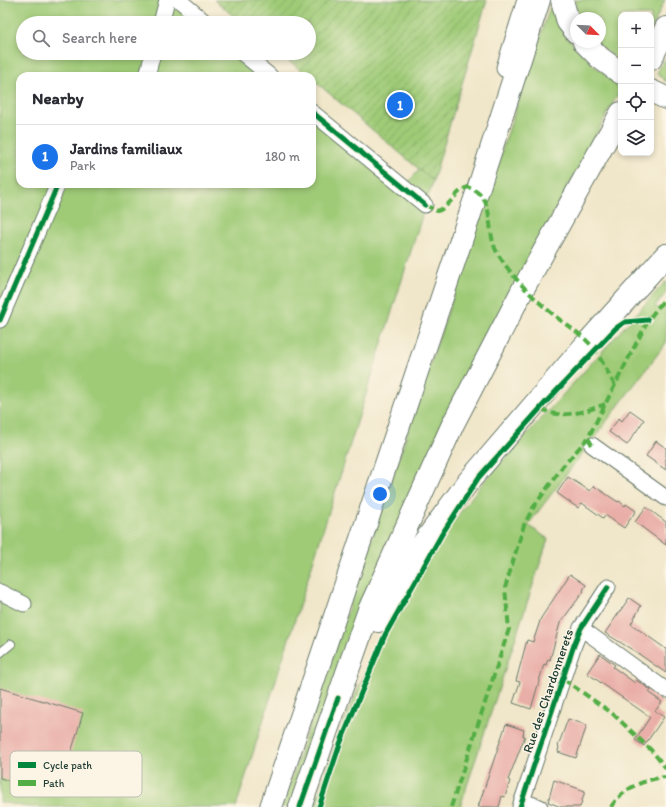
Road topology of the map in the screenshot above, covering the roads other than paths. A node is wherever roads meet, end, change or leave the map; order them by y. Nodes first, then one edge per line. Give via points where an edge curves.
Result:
1 (167, 0) edge
2 (179, 0) edge
3 (527, 0) edge
4 (539, 0) edge
5 (562, 0) edge
6 (163, 16) edge
7 (198, 16) edge
8 (570, 24) edge
9 (666, 28) edge
10 (590, 48) edge
11 (654, 52) edge
12 (151, 60) edge
13 (251, 60) edge
14 (618, 71) edge
15 (148, 72) edge
16 (265, 72) edge
17 (654, 92) edge
18 (666, 98) edge
19 (316, 115) edge
20 (618, 118) edge
21 (495, 138) junction
22 (56, 188) edge
23 (425, 205) dead end
24 (666, 255) edge
25 (0, 320) edge
26 (592, 445) dead end
27 (666, 498) edge
28 (608, 587) dead end
29 (0, 592) edge
30 (24, 604) dead end
31 (581, 628) junction
32 (11, 644) dead end
33 (0, 653) edge
34 (666, 690) edge
35 (338, 698) junction
36 (521, 804) edge
37 (271, 807) edge
38 (300, 807) edge
39 (540, 807) edge

1 - 6 street
2 - 7 street
3 - 21 street via 503,77
4 - 21 main road
5 - 8 main road
9 - 11 main road
10 - 14 main road
12 - 15 street
13 - 16 street
17 - 18 main road
19 - 23 street
20 - 35 main road via 524,287 453,424 369,610
21 - 37 main road
22 - 25 street
24 - 35 main road via 468,482 408,564
26 - 27 street
28 - 31 street, Rue des Chardonnerets
29 - 30 street
31 - 34 street
31 - 36 street, Rue des Chardonnerets
32 - 33 lane
35 - 38 main road
36 - 39 street

